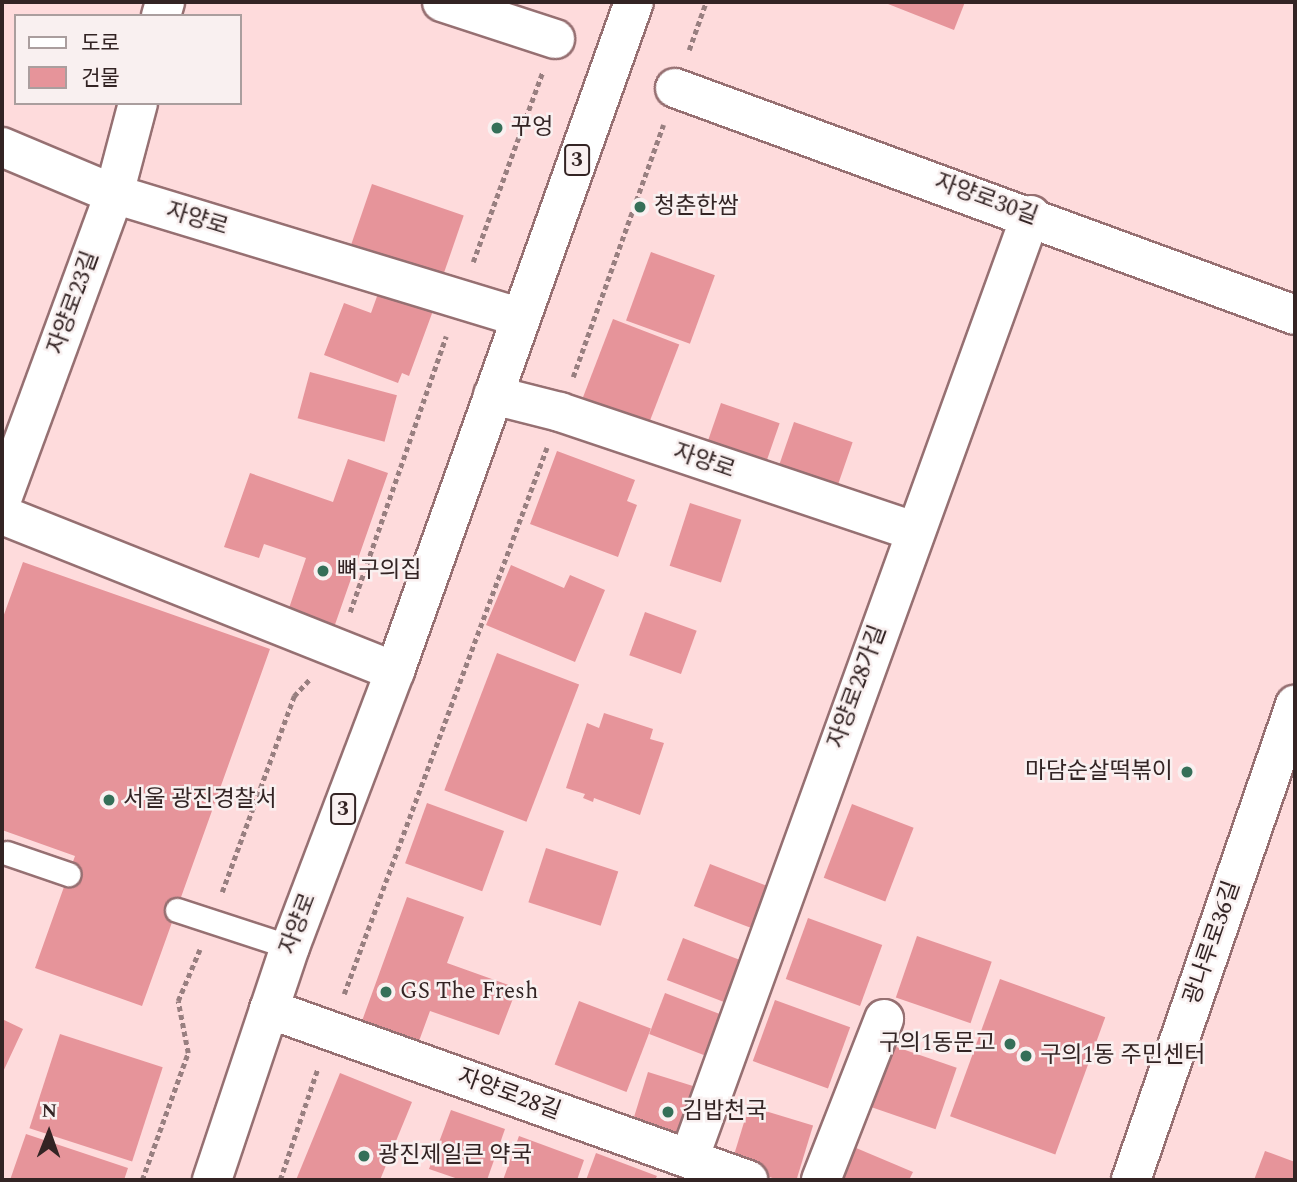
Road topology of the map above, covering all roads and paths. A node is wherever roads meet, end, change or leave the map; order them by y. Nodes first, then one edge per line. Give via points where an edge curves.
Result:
1 (442, 2) edge
2 (634, 2) edge
3 (706, 2) edge
4 (555, 39) joint
5 (676, 89) junction
6 (137, 105) edge
7 (2, 147) edge
8 (114, 194) junction
9 (1031, 215) junction
10 (458, 300) junction
11 (1295, 315) edge
12 (521, 318) junction
13 (493, 395) junction
14 (560, 412) junction
15 (2, 499) edge
16 (2, 515) edge
17 (914, 531) junction
18 (337, 649) junction
19 (396, 671) junction
20 (1295, 705) edge
21 (6, 853) dead end
22 (68, 874) dead end
23 (177, 910) dead end
24 (212, 921) junction
25 (290, 947) junction
26 (269, 1009) junction
27 (884, 1019) dead end
28 (330, 1032) junction
29 (689, 1159) junction
30 (142, 1180) edge
31 (212, 1180) edge
32 (281, 1180) edge
33 (748, 1180) edge
34 (821, 1180) edge
35 (1131, 1180) edge

1 - 4 street
2 - 12 street, 자양로 / 3
3 - 5 path
4 - 10 path
5 - 9 street, 자양로30길
5 - 14 path
6 - 8 street, 자양로23길
7 - 8 street, 자양로
8 - 10 street, 자양로
8 - 15 street, 자양로23길
9 - 11 street, 자양로30길
9 - 17 street, 자양로28가길
10 - 12 street, 자양로
10 - 18 path
12 - 13 street, 자양로 / 3
13 - 14 street, 자양로
13 - 19 street, 자양로 / 3
14 - 17 street, 자양로
14 - 28 path
16 - 18 street
17 - 29 street, 자양로28가길
18 - 19 street
18 - 24 path via 294,696
19 - 25 street, 자양로 / 3
20 - 35 street, 광나루로36길
21 - 22 lane
23 - 24 lane
24 - 25 lane
24 - 30 path via 178,1001 188,1053
25 - 26 street, 자양로 / 3
26 - 28 street, 자양로28길
26 - 31 street, 자양로 / 3
27 - 34 street
28 - 29 street, 자양로28길
28 - 32 path
29 - 33 street, 자양로28길

